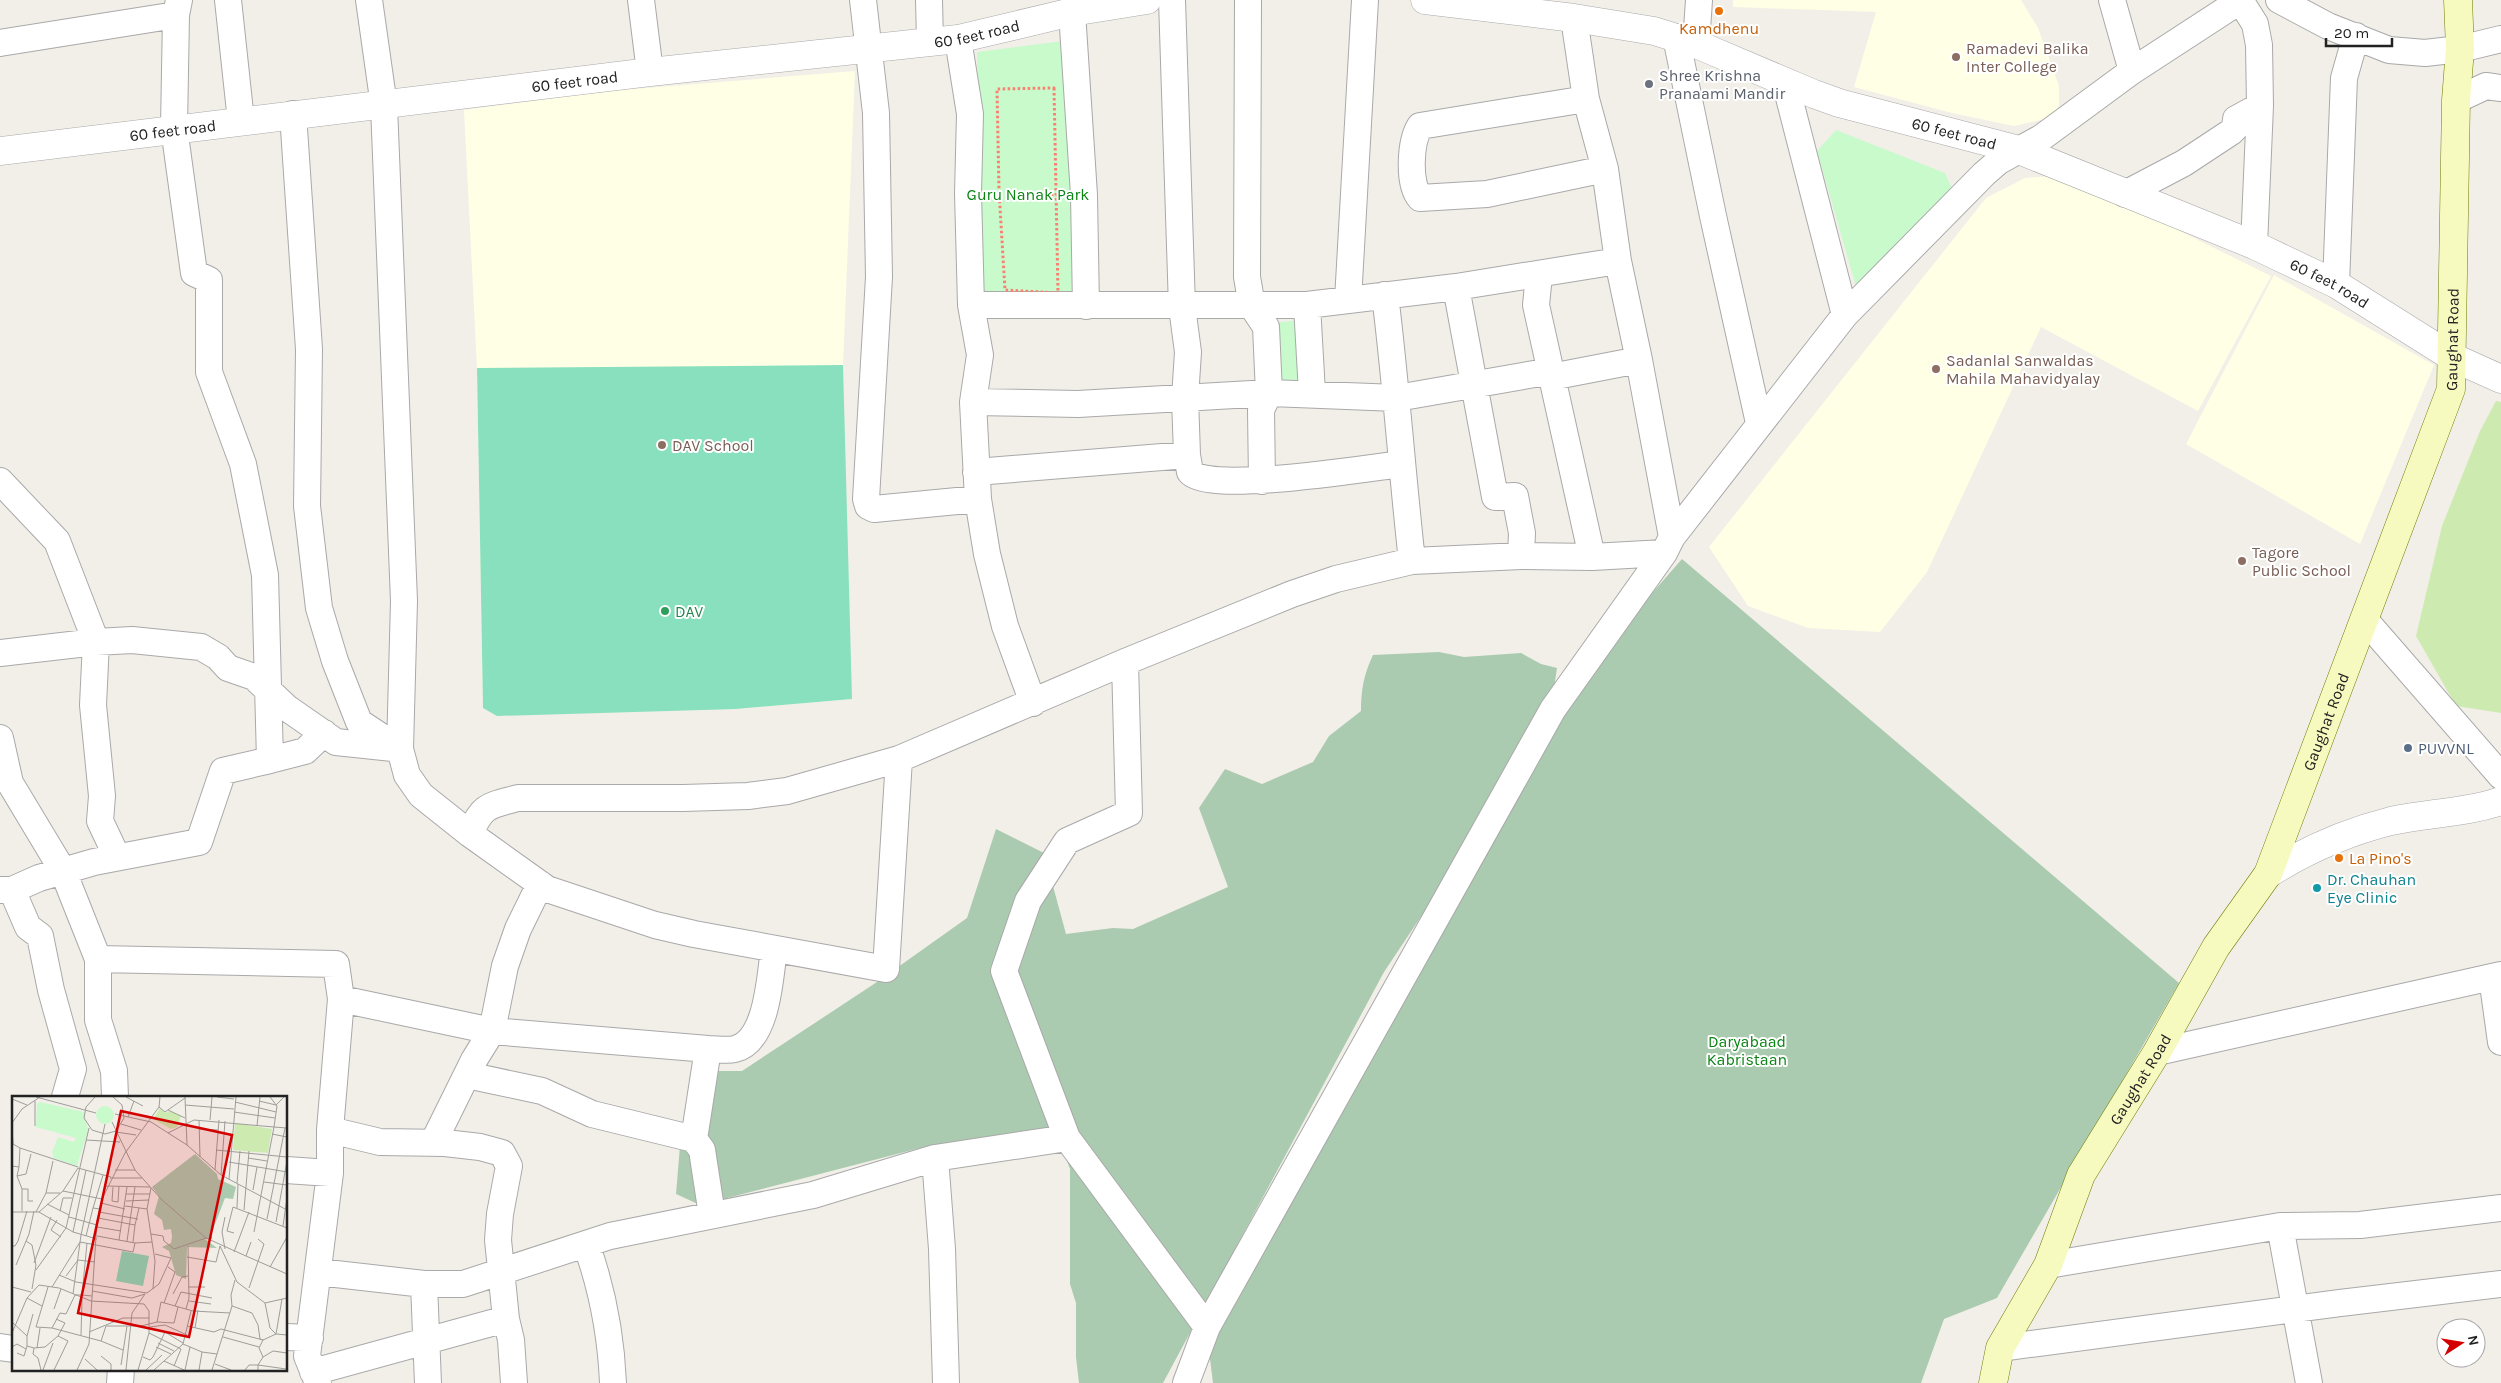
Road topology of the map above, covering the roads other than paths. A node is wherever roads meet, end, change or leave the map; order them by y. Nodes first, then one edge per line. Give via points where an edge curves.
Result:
1 (228, 0) edge
2 (369, 0) edge
3 (641, 0) edge
4 (862, 0) edge
5 (929, 0) edge
6 (1147, 0) edge
7 (1172, 0) edge
8 (1248, 0) edge
9 (1365, 0) edge
10 (1425, 0) edge
11 (1698, 0) edge
12 (2112, 0) edge
13 (2240, 0) edge
14 (2279, 0) edge
15 (2458, 0) edge
16 (1098, 4) edge
17 (178, 8) edge
18 (1072, 12) junction
19 (1574, 18) junction
20 (2356, 36) junction
21 (958, 39) junction
22 (2501, 39) edge
23 (1686, 40) junction
24 (930, 42) junction
25 (0, 43) edge
26 (2460, 49) junction
27 (867, 50) junction
28 (2132, 71) junction
29 (650, 72) junction
30 (1784, 82) junction
31 (2501, 88) edge
32 (1586, 98) junction
33 (2456, 100) junction
34 (384, 106) junction
35 (2260, 106) junction
36 (293, 114) junction
37 (241, 121) junction
38 (174, 128) junction
39 (2019, 150) junction
40 (0, 151) edge
41 (1605, 169) junction
42 (2125, 194) junction
43 (2254, 246) junction
44 (1618, 261) junction
45 (1539, 275) junction
46 (2336, 284) junction
47 (1456, 287) junction
48 (1385, 295) junction
49 (1348, 300) junction
50 (971, 304) junction
51 (1307, 305) junction
52 (1086, 306) junction
53 (1252, 306) junction
54 (1182, 307) junction
55 (1845, 315) junction
56 (2452, 357) junction
57 (1639, 360) junction
58 (1551, 377) junction
59 (2501, 379) edge
60 (1474, 385) junction
61 (1269, 393) junction
62 (1312, 393) junction
63 (1185, 398) junction
64 (1397, 398) junction
65 (973, 402) junction
66 (1759, 423) junction
67 (1187, 455) junction
68 (1401, 464) junction
69 (976, 472) junction
70 (0, 481) edge
71 (1262, 481) junction
72 (978, 499) junction
73 (1668, 545) junction
74 (1521, 556) junction
75 (1592, 557) junction
76 (1412, 561) junction
77 (2365, 620) junction
78 (96, 642) junction
79 (0, 653) edge
80 (1125, 662) junction
81 (269, 692) junction
82 (1033, 702) junction
83 (324, 734) junction
84 (0, 738) edge
85 (400, 749) junction
86 (899, 759) junction
87 (270, 760) junction
88 (2501, 776) edge
89 (2501, 801) edge
90 (470, 834) junction
91 (117, 857) junction
92 (63, 871) junction
93 (2268, 874) junction
94 (540, 884) junction
95 (6, 890) edge
96 (774, 949) junction
97 (98, 959) junction
98 (2496, 976) edge
99 (341, 999) junction
100 (492, 1031) junction
101 (2501, 1042) edge
102 (708, 1049) junction
103 (2157, 1052) junction
104 (466, 1075) junction
105 (65, 1096) edge
106 (115, 1096) edge
107 (330, 1130) junction
108 (1067, 1138) junction
109 (694, 1139) junction
110 (433, 1143) junction
111 (935, 1158) junction
112 (288, 1170) edge
113 (330, 1173) junction
114 (2501, 1208) edge
115 (712, 1215) junction
116 (2280, 1226) junction
117 (586, 1244) junction
118 (2048, 1265) junction
119 (318, 1272) junction
120 (501, 1273) junction
121 (424, 1284) junction
122 (2501, 1284) edge
123 (2297, 1310) junction
124 (506, 1319) junction
125 (1206, 1327) junction
126 (298, 1337) edge
127 (425, 1342) junction
128 (2000, 1348) junction
129 (121, 1370) edge
130 (315, 1378) edge
131 (120, 1383) edge
132 (428, 1383) edge
133 (514, 1383) edge
134 (613, 1383) edge
135 (946, 1383) edge
136 (1186, 1383) edge
137 (1992, 1383) edge
138 (2309, 1383) edge

1 - 37 street
2 - 34 street
3 - 29 street
4 - 27 street
5 - 24 street
6 - 16 street, 60 feet road
7 - 54 street
8 - 53 street via 1246,277
9 - 49 street
10 - 19 street, 60 feet road
11 - 23 street
12 - 28 street
13 - 28 street
13 - 35 street via 2255,24
14 - 20 street via 2328,26
15 - 26 main road, Gaughat Road
16 - 18 street, 60 feet road
17 - 25 street
17 - 38 street
18 - 21 street, 60 feet road
18 - 52 street via 1084,195
19 - 23 street, 60 feet road via 1654,31
19 - 32 street
20 - 26 street via 2389,50 2425,53
20 - 46 street via 2344,78
21 - 24 street, 60 feet road
21 - 50 street via 970,114
22 - 26 street
23 - 30 street, 60 feet road
23 - 66 street via 1712,216
24 - 27 street, 60 feet road
26 - 33 main road, Gaughat Road
27 - 29 street, 60 feet road
27 - 72 street via 876,114 879,277 866,499 868,506 874,509
28 - 39 street
29 - 34 street, 60 feet road
30 - 39 street, 60 feet road via 1839,103
30 - 55 street
31 - 33 street via 2486,86
32 - 41 street
32 - 41 street via 1420,126 1411,157 1413,191 1420,198 1487,194
33 - 56 main road, Gaughat Road
34 - 36 street, 60 feet road
34 - 85 street via 404,601
35 - 42 street via 2236,119 2235,128 2208,148
35 - 43 street
36 - 37 street, 60 feet road
36 - 85 street via 308,349 307,506 319,608 359,722
37 - 38 street, 60 feet road
38 - 40 street, 60 feet road
38 - 81 street via 194,273 208,280 210,372 243,464 265,575
39 - 42 street, 60 feet road
39 - 55 street via 1984,174
41 - 44 street
42 - 43 street, 60 feet road
43 - 46 street, 60 feet road
44 - 45 street
44 - 57 street
45 - 47 street
45 - 58 street via 1536,306
46 - 56 street, 60 feet road
47 - 48 street
47 - 60 street
48 - 49 street
48 - 64 street
49 - 51 street
50 - 52 street
50 - 65 street via 980,355
51 - 53 street
51 - 62 street
52 - 54 street
53 - 54 street
53 - 61 street via 1266,327
54 - 63 street via 1188,352
55 - 66 street
56 - 59 street, 60 feet road
56 - 77 main road, Gaughat Road via 2451,389
57 - 58 street
57 - 73 street
58 - 60 street via 1547,372
58 - 75 street
60 - 64 street
60 - 74 street via 1495,497 1515,496 1522,533
61 - 62 street
61 - 63 street
61 - 71 street via 1261,410
62 - 64 street via 1317,396
63 - 65 street via 1078,404
63 - 67 street
64 - 68 street
65 - 69 street
66 - 73 street
67 - 69 street
67 - 71 street via 1194,477
68 - 71 street
68 - 76 street
69 - 72 street
70 - 78 street via 57,541
72 - 82 street via 987,554 1005,626
73 - 75 street
73 - 125 street via 1553,709
74 - 75 street
74 - 76 street
76 - 80 street via 1336,579 1292,594
77 - 88 street
77 - 93 main road, Gaughat Road
78 - 79 street
78 - 81 street via 132,640 201,647 218,657 228,668 254,677
78 - 91 street via 93,705 102,796 100,821
80 - 82 street
80 - 108 street via 1129,813 1067,841 1028,901 1004,971
81 - 83 street
81 - 87 street
82 - 86 street
83 - 85 street via 336,742
83 - 87 street via 305,751
84 - 92 street via 10,783
85 - 90 street via 407,775 421,795
86 - 90 street via 787,791 748,796 518,798 478,813
86 - 96 street via 886,970
87 - 91 street via 223,771 200,842
89 - 93 street via 2483,807 2392,821 2339,837 2298,854
90 - 94 street
91 - 92 street
92 - 95 street
92 - 97 street
93 - 103 main road, Gaughat Road via 2216,947
94 - 96 street via 655,924
94 - 100 street via 518,929
95 - 105 street via 28,927 40,936 73,1069
96 - 102 street via 764,1015 750,1040 736,1049
97 - 99 street via 336,964
97 - 106 street via 98,1020 114,1071
98 - 101 street
98 - 103 street
99 - 100 street
99 - 107 street
100 - 102 street
100 - 104 street
102 - 109 street
103 - 118 main road, Gaughat Road via 2081,1174
104 - 109 street via 542,1091 592,1114
104 - 110 street
107 - 110 street via 380,1142
107 - 113 street
108 - 111 street
108 - 125 street
109 - 115 street via 702,1150
110 - 120 street via 480,1147 502,1153 509,1166 499,1223
111 - 115 street via 813,1195
111 - 135 street via 942,1249
112 - 113 street
113 - 119 street
114 - 116 street via 2360,1225
115 - 117 street
116 - 118 street
116 - 123 street
117 - 120 street
117 - 134 street via 599,1278
118 - 128 main road, Gaughat Road
119 - 121 street
119 - 126 street
120 - 121 street via 464,1284
120 - 124 street
121 - 127 street
122 - 123 street
123 - 128 street
123 - 138 street
124 - 127 street
124 - 133 street
125 - 136 street
126 - 130 street
127 - 130 street
127 - 132 street
128 - 137 main road, Gaughat Road
129 - 131 street

